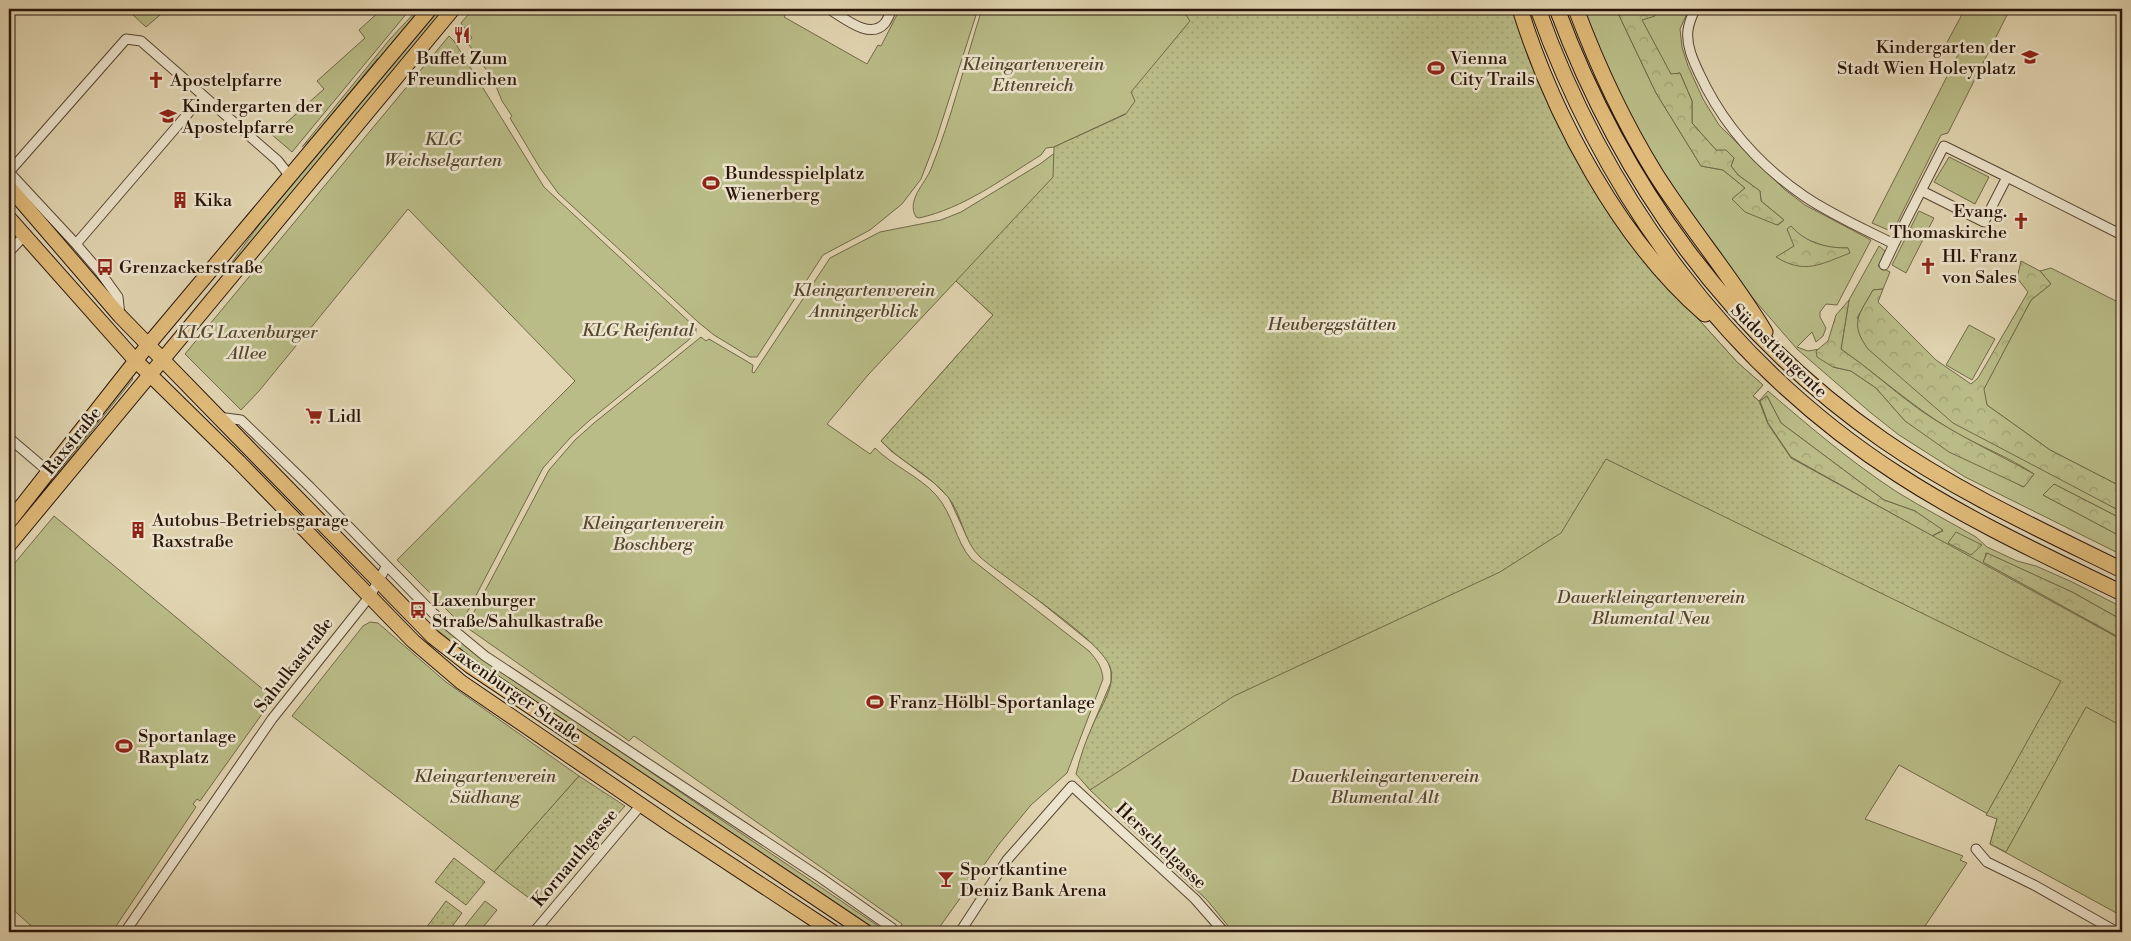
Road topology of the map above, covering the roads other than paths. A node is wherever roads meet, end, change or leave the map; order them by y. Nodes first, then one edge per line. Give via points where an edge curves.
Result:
1 (430, 9) edge
2 (453, 9) edge
3 (829, 9) edge
4 (892, 9) edge
5 (1520, 9) edge
6 (1538, 9) edge
7 (1557, 9) edge
8 (1576, 9) edge
9 (1696, 9) edge
10 (203, 96) junction
11 (9, 172) edge
12 (289, 175) junction
13 (2007, 177) junction
14 (9, 187) edge
15 (1922, 191) junction
16 (9, 218) edge
17 (25, 235) junction
18 (2122, 235) edge
19 (76, 244) junction
20 (1894, 244) junction
21 (9, 252) edge
22 (1884, 265) dead end
23 (120, 316) junction
24 (148, 345) junction
25 (1745, 347) junction
26 (1779, 355) junction
27 (162, 359) junction
28 (136, 361) junction
29 (150, 375) junction
30 (218, 417) junction
31 (9, 438) edge
32 (49, 472) junction
33 (9, 522) edge
34 (9, 545) edge
35 (386, 567) junction
36 (2122, 570) edge
37 (379, 580) junction
38 (2122, 593) edge
39 (370, 596) junction
40 (641, 805) junction
41 (1976, 849) dead end
42 (125, 932) edge
43 (534, 932) edge
44 (833, 932) edge
45 (866, 932) edge
46 (893, 932) edge
47 (960, 932) edge
48 (1224, 932) edge
49 (2117, 932) edge

1 - 12 main road
2 - 27 main road
3 - 4 street via 867,29 884,24
5 - 25 highway via 1564,121 1613,205 1684,296
6 - 25 highway, Südosttangente via 1572,94 1609,166 1666,253
7 - 26 highway, Südosttangente via 1599,108 1653,203 1710,280
8 - 26 highway via 1616,100 1655,173 1751,308
9 - 20 street via 1690,20 1688,43 1705,87 1726,122 1775,174 1804,195
10 - 11 street via 141,41 126,39
10 - 12 street via 278,161
10 - 19 street
11 - 19 street
12 - 24 main road
13 - 15 street via 1984,222
13 - 15 street via 1944,146
13 - 18 street
14 - 23 main road, Laxenburger Straße
15 - 20 street
16 - 17 main road, Laxenburger Straße
17 - 21 street
17 - 28 main road, Laxenburger Straße
19 - 23 street via 118,297
20 - 22 street
23 - 24 main road, Laxenburger Straße
24 - 27 main road, Laxenburger Straße
24 - 28 main road
25 - 38 highway, Südosttangente via 1810,409 1898,474 1976,521
26 - 36 highway, Südosttangente via 1852,417 1911,458 1985,502
27 - 29 main road, Raxstraße
27 - 30 main road, Laxenburger Straße
28 - 29 main road, Laxenburger Straße
28 - 32 main road, Raxstraße
29 - 34 main road, Raxstraße
29 - 39 main road, Laxenburger Straße
30 - 35 street, Laxenburger Straße via 241,420
30 - 37 main road, Laxenburger Straße
31 - 32 street
32 - 33 main road, Raxstraße
35 - 37 street, Sahulkastraße
35 - 46 street, Laxenburger Straße via 433,614 485,656 821,878 892,928
37 - 39 street, Sahulkastraße
37 - 45 main road, Laxenburger Straße via 433,637 470,666
39 - 40 main road, Laxenburger Straße via 413,641 460,682
39 - 42 street, Sahulkastraße via 272,718
40 - 43 street, Kornauthgasse
40 - 44 main road, Laxenburger Straße
41 - 49 street via 1987,862
47 - 48 street, Herschelgasse via 1007,860 1072,786 1195,899

